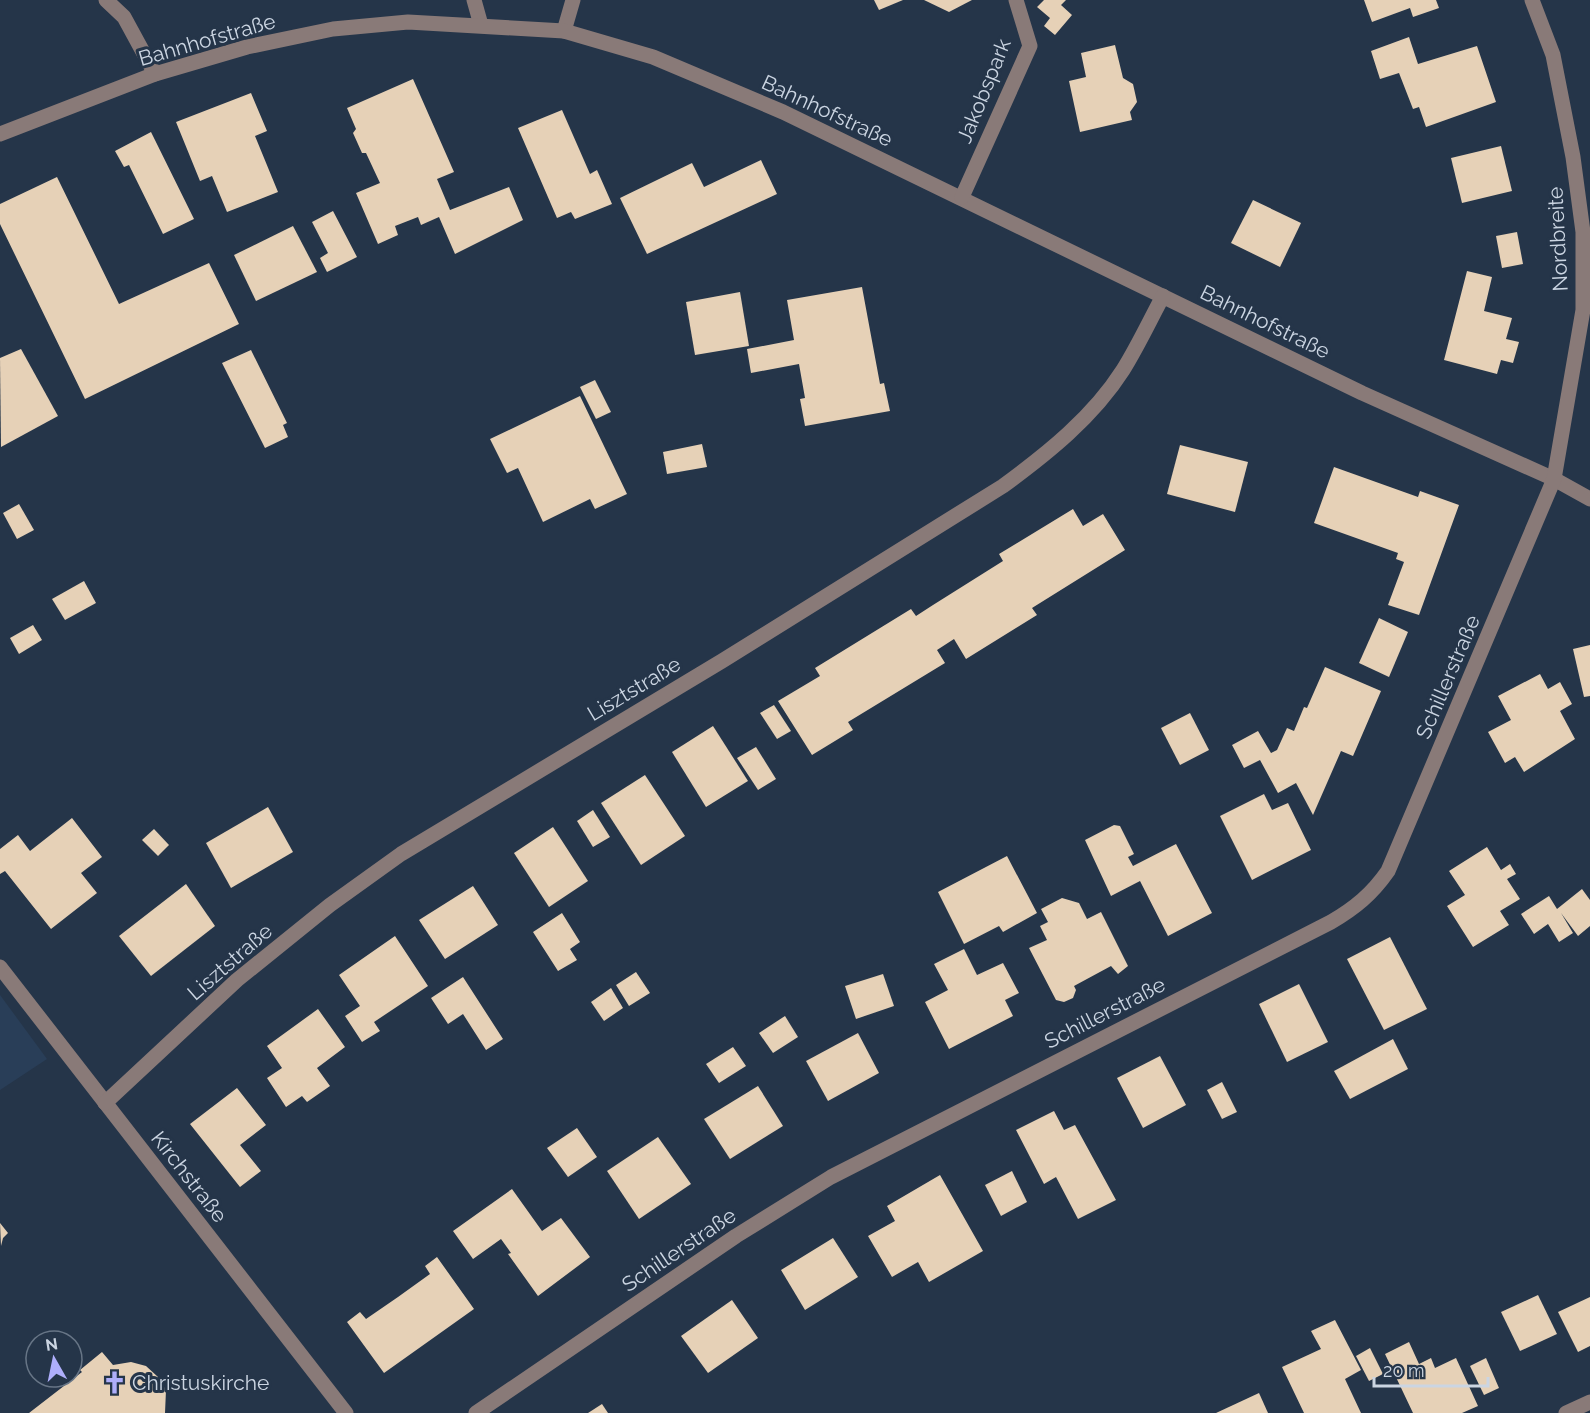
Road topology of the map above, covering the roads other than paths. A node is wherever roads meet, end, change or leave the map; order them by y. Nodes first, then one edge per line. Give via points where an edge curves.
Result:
1 (106, 0) edge
2 (474, 0) edge
3 (573, 0) edge
4 (1016, 0) edge
5 (1532, 0) edge
6 (481, 25) junction
7 (564, 31) junction
8 (155, 74) junction
9 (0, 134) edge
10 (962, 197) junction
11 (1163, 296) junction
12 (1554, 479) junction
13 (1590, 499) edge
14 (0, 967) edge
15 (105, 1103) junction
16 (1590, 1402) edge
17 (346, 1413) edge
18 (476, 1413) edge
19 (1566, 1413) edge

1 - 8 street via 124,17
2 - 6 street
3 - 7 street
4 - 10 street, Jakobspark via 1030,46
5 - 12 street, Nordbreite via 1553,55 1583,232 1583,310
6 - 7 street, Bahnhofstraße
6 - 8 street, Bahnhofstraße via 408,22 333,29 247,47
7 - 10 street, Bahnhofstraße via 653,57 783,112
8 - 9 street, Bahnhofstraße
10 - 11 street, Bahnhofstraße
11 - 12 street, Bahnhofstraße via 1362,393
11 - 15 street, Lisztstraße via 1122,371 1085,417 1047,454 1003,486 722,661 402,854 330,905 237,980
12 - 13 street, Bahnhofstraße
12 - 18 street, Schillerstraße via 1388,871 1356,908 831,1177 736,1236
14 - 15 street, Kirchstraße
15 - 17 street, Kirchstraße
16 - 19 street

